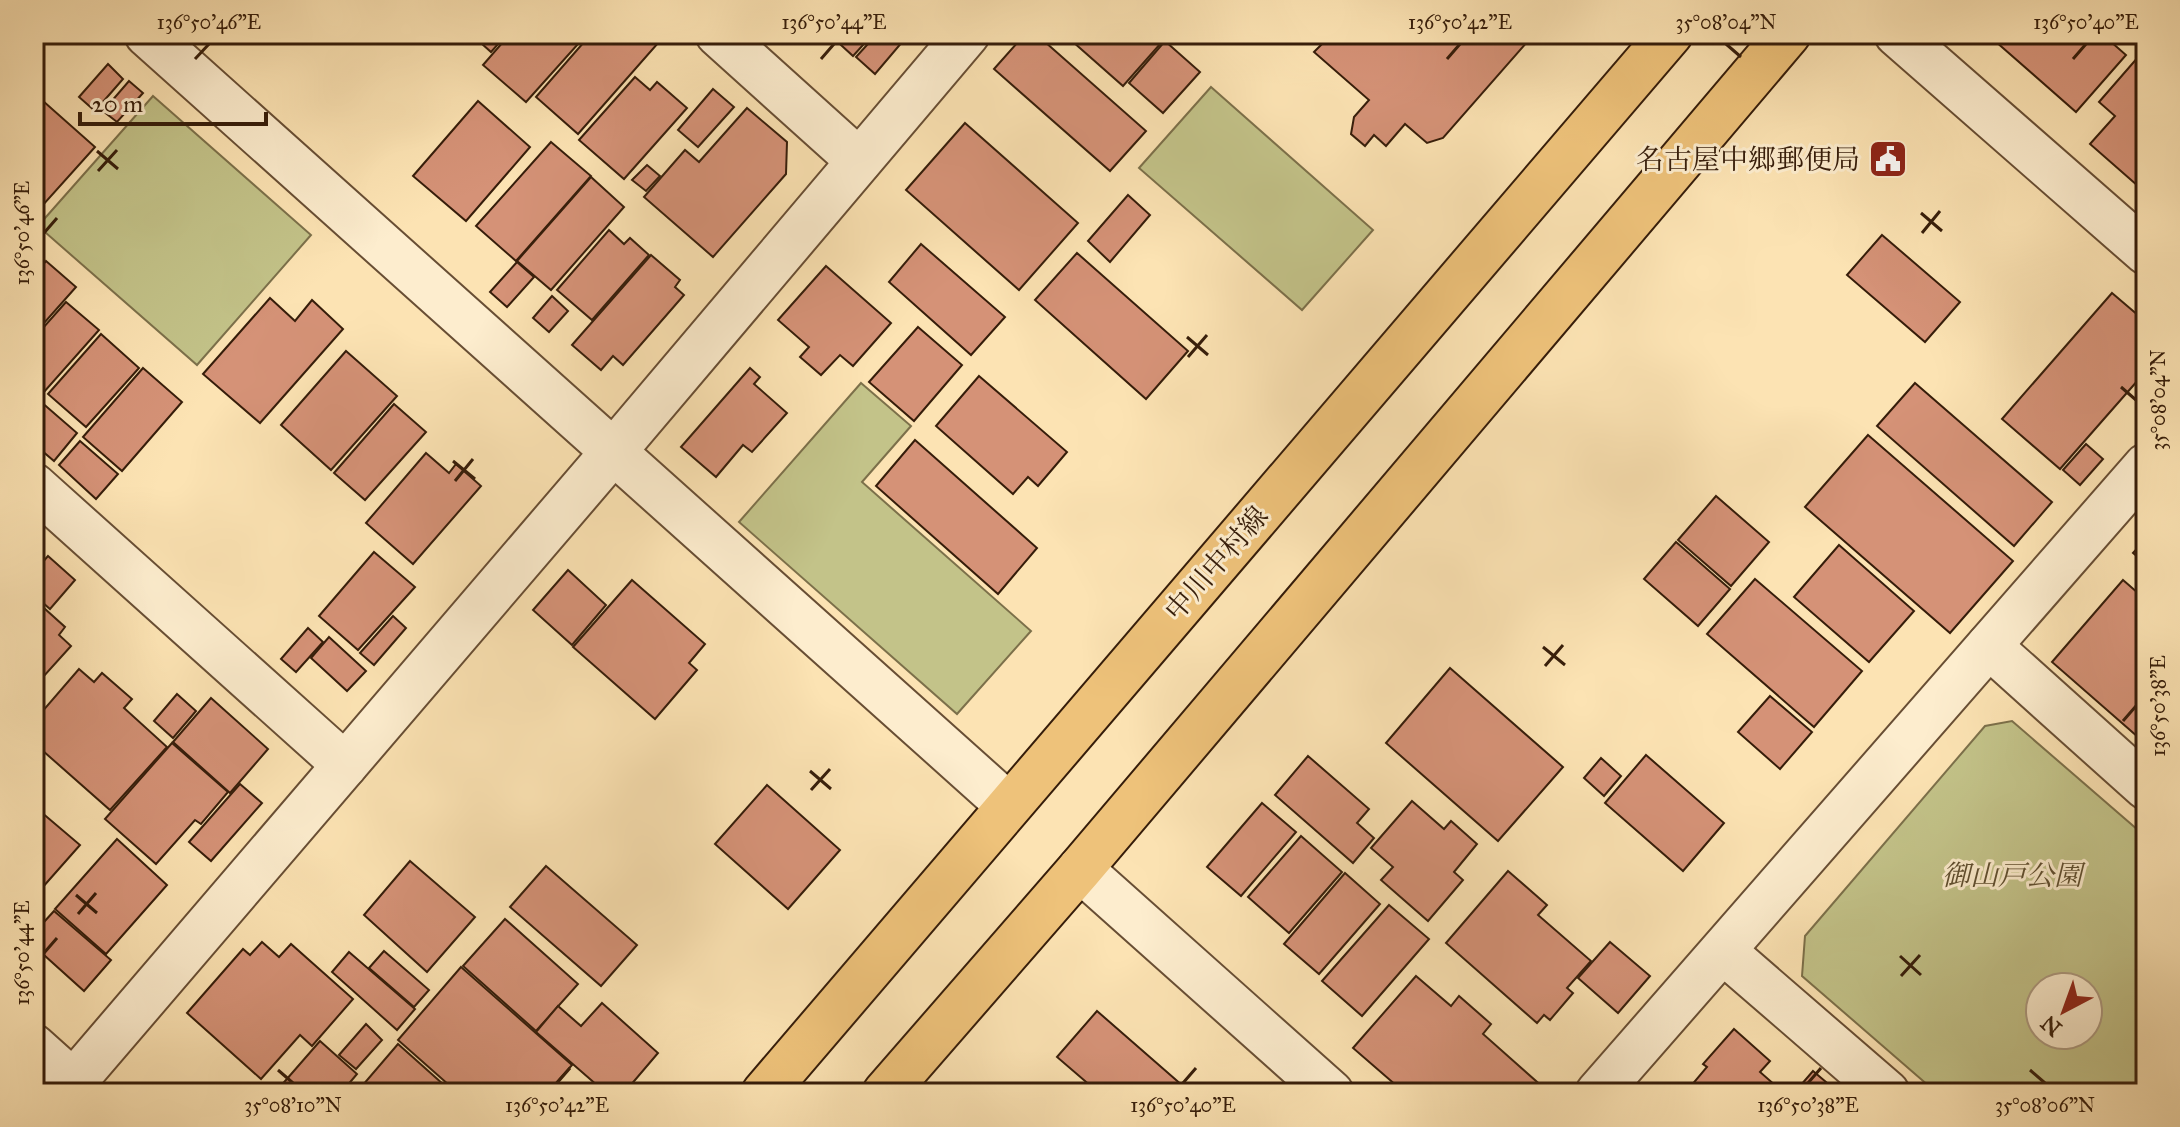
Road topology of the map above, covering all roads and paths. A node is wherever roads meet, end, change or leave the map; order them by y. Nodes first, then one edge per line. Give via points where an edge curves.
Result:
1 (147, 34) edge
2 (718, 34) edge
3 (967, 34) edge
4 (1670, 34) edge
5 (1788, 34) edge
6 (1897, 34) edge
7 (859, 161) junction
8 (2146, 252) edge
9 (614, 451) junction
10 (2146, 466) edge
11 (34, 486) edge
12 (1989, 646) junction
13 (345, 765) junction
14 (2146, 787) edge
15 (1008, 805) junction
16 (1080, 869) junction
17 (1723, 951) junction
18 (34, 1047) edge
19 (68, 1088) edge
20 (764, 1093) edge
21 (885, 1093) edge
22 (1331, 1093) edge
23 (1598, 1093) edge
24 (1887, 1093) edge

1 - 9 street
2 - 7 street
3 - 7 street
4 - 15 main road, 中川中村線
5 - 16 main road
6 - 8 street
7 - 9 street
9 - 13 street
9 - 15 street
10 - 12 street
11 - 13 street
12 - 14 street
12 - 17 street
13 - 19 street
15 - 20 main road, 中川中村線
16 - 21 main road
16 - 22 street
17 - 23 street
17 - 24 street
18 - 19 street

